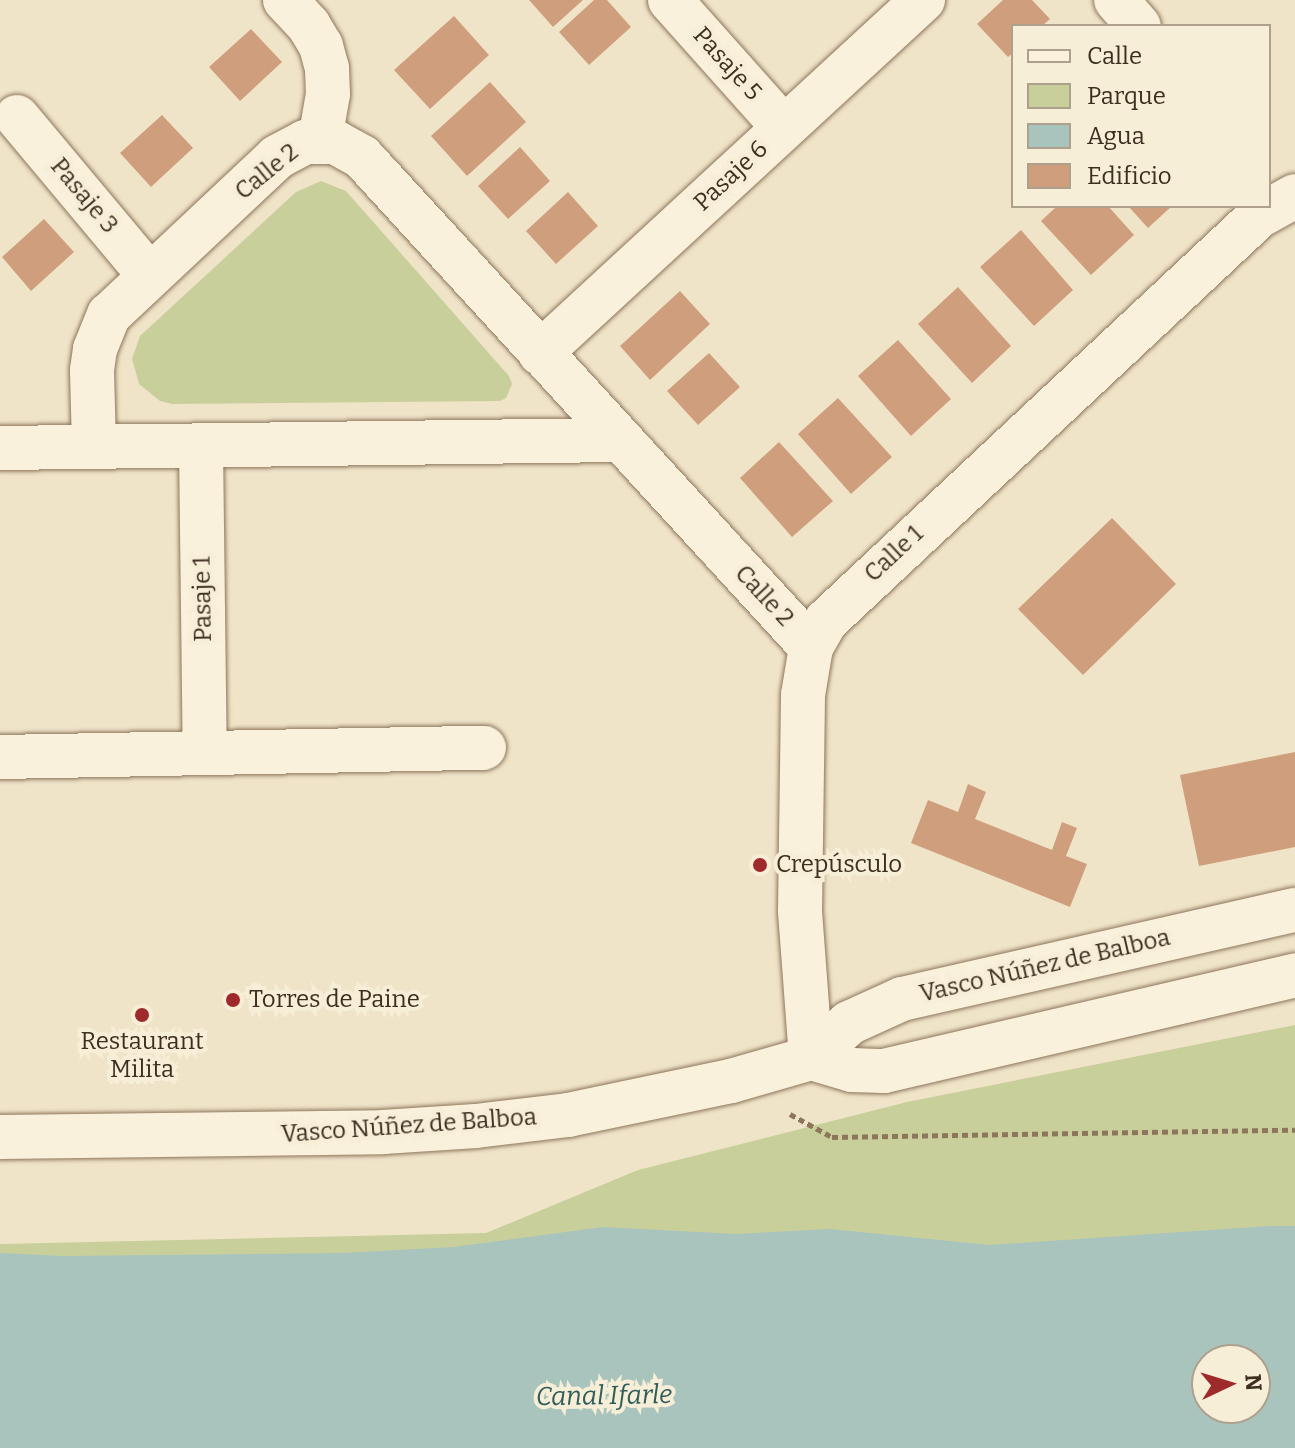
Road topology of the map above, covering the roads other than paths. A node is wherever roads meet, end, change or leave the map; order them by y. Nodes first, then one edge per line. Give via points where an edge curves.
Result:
1 (285, 0) edge
2 (670, 0) edge
3 (923, 0) edge
4 (1116, 0) edge
5 (1137, 24) edge
6 (17, 117) dead end
7 (784, 128) junction
8 (320, 140) junction
9 (1285, 188) edge
10 (1271, 203) edge
11 (1266, 208) edge
12 (150, 276) junction
13 (540, 353) junction
14 (620, 440) junction
15 (201, 446) junction
16 (94, 447) junction
17 (0, 448) edge
18 (811, 647) junction
19 (484, 748) dead end
20 (205, 753) junction
21 (0, 757) edge
22 (1295, 910) edge
23 (1295, 975) edge
24 (811, 1058) junction
25 (0, 1137) edge

1 - 8 street via 321,46 327,68
2 - 7 street, Pasaje 5
3 - 7 street, Pasaje 6
4 - 5 street
6 - 12 street, Pasaje 3
7 - 13 street, Pasaje 6
8 - 12 street, Calle 2 via 277,157
8 - 13 street, Calle 2 via 362,157
9 - 10 street, Calle 1
11 - 18 street, Calle 1 via 846,598
12 - 16 street, Calle 2 via 101,329 92,370
13 - 14 street, Calle 2
14 - 15 street
14 - 18 street, Calle 2
15 - 16 street
15 - 20 street, Pasaje 1
16 - 17 street
18 - 24 street, Calle 1 via 803,695 800,911
19 - 20 street
20 - 21 street
22 - 24 street, Vasco Núñez de Balboa via 902,999 849,1023
23 - 24 street via 884,1071 852,1070
24 - 25 street, Vasco Núñez de Balboa via 731,1081 568,1115 476,1126 264,1135

